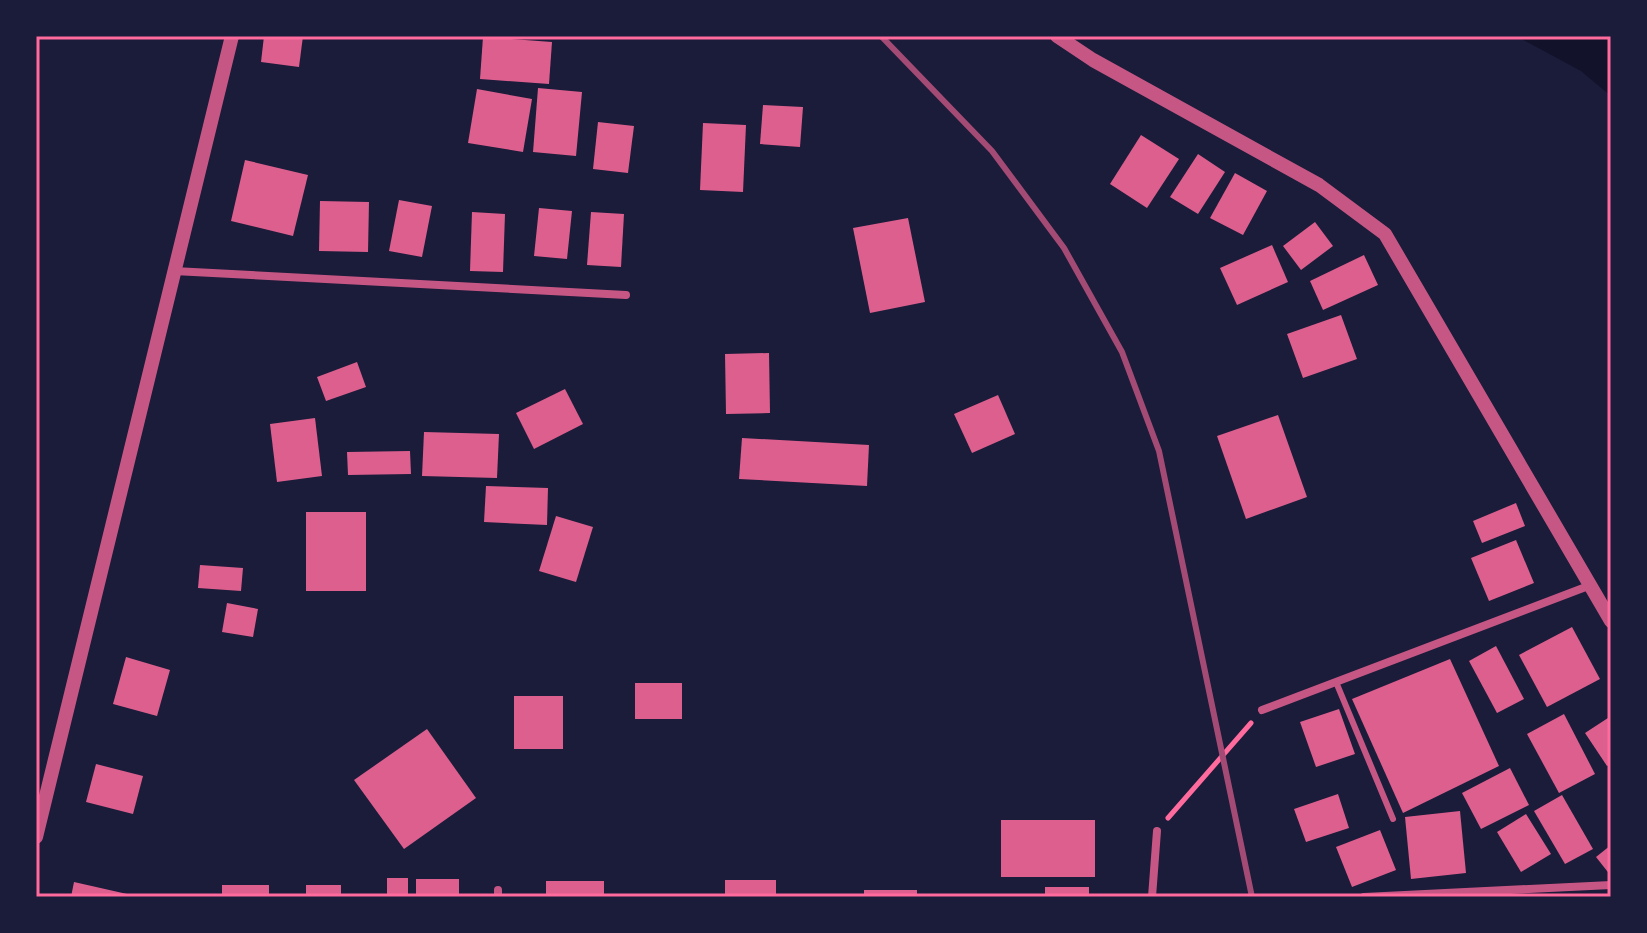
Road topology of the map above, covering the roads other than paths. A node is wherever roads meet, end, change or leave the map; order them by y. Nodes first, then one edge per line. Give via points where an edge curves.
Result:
1 (232, 36) edge
2 (1057, 36) edge
3 (173, 271) junction
4 (626, 295) dead end
5 (1591, 585) junction
6 (1611, 621) edge
7 (1336, 682) junction
8 (1262, 710) dead end
9 (1393, 819) dead end
10 (1157, 831) road end
11 (36, 837) edge
12 (1611, 885) edge
13 (1152, 897) edge
14 (1364, 897) edge

1 - 3 street
2 - 5 street via 1319,185 1385,234
3 - 4 street
3 - 11 street
5 - 6 street
5 - 7 street
7 - 8 street
7 - 9 lane
10 - 13 street
12 - 14 street

